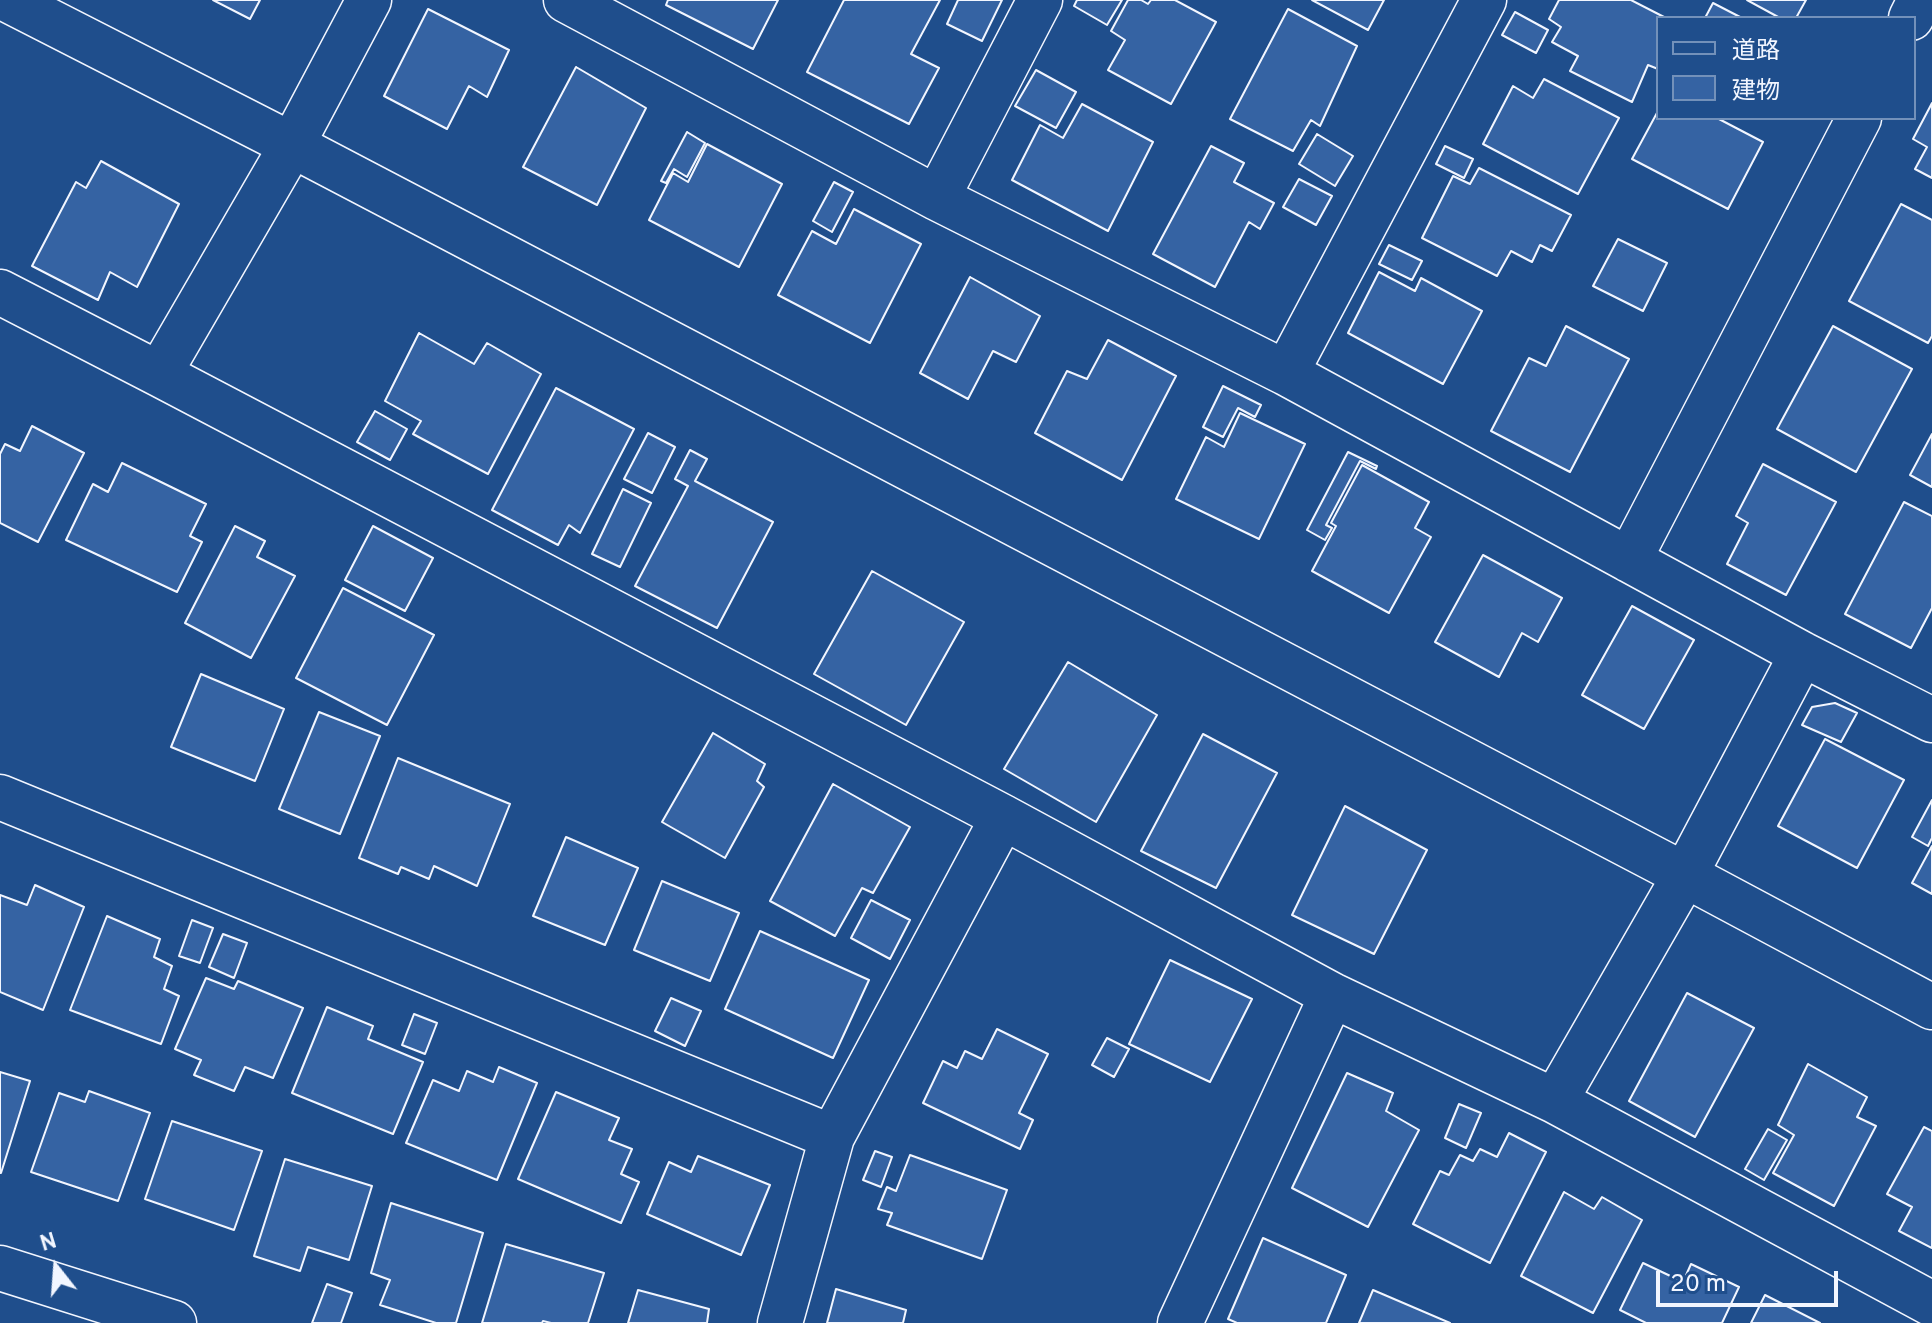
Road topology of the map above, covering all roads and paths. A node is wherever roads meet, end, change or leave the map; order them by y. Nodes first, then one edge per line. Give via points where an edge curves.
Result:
1 (8, 0) edge
2 (369, 0) edge
3 (1040, 0) edge
4 (1484, 0) edge
5 (582, 3) edge
6 (1858, 120) edge
7 (292, 145) junction
8 (937, 198) junction
9 (0, 292) edge
10 (1286, 373) junction
11 (159, 374) junction
12 (1629, 560) junction
13 (1802, 654) junction
14 (1932, 720) edge
15 (0, 797) edge
16 (1003, 817) junction
17 (1685, 875) junction
18 (1332, 995) junction
19 (1932, 1007) edge
20 (1555, 1101) junction
21 (832, 1137) junction
22 (0, 1268) edge
23 (1932, 1304) edge
24 (174, 1323) edge
25 (780, 1323) edge
26 (1180, 1323) edge

1 - 7 street
2 - 7 street
3 - 8 street
4 - 10 street
5 - 8 street
6 - 12 street
7 - 11 street
7 - 17 street
8 - 10 street
9 - 11 street
10 - 12 street
11 - 16 street
12 - 13 street
13 - 14 street
13 - 17 street
15 - 21 street
16 - 18 street
16 - 21 street
17 - 19 street
17 - 20 street
18 - 20 street
18 - 26 street
20 - 23 street
21 - 25 street
22 - 24 street

